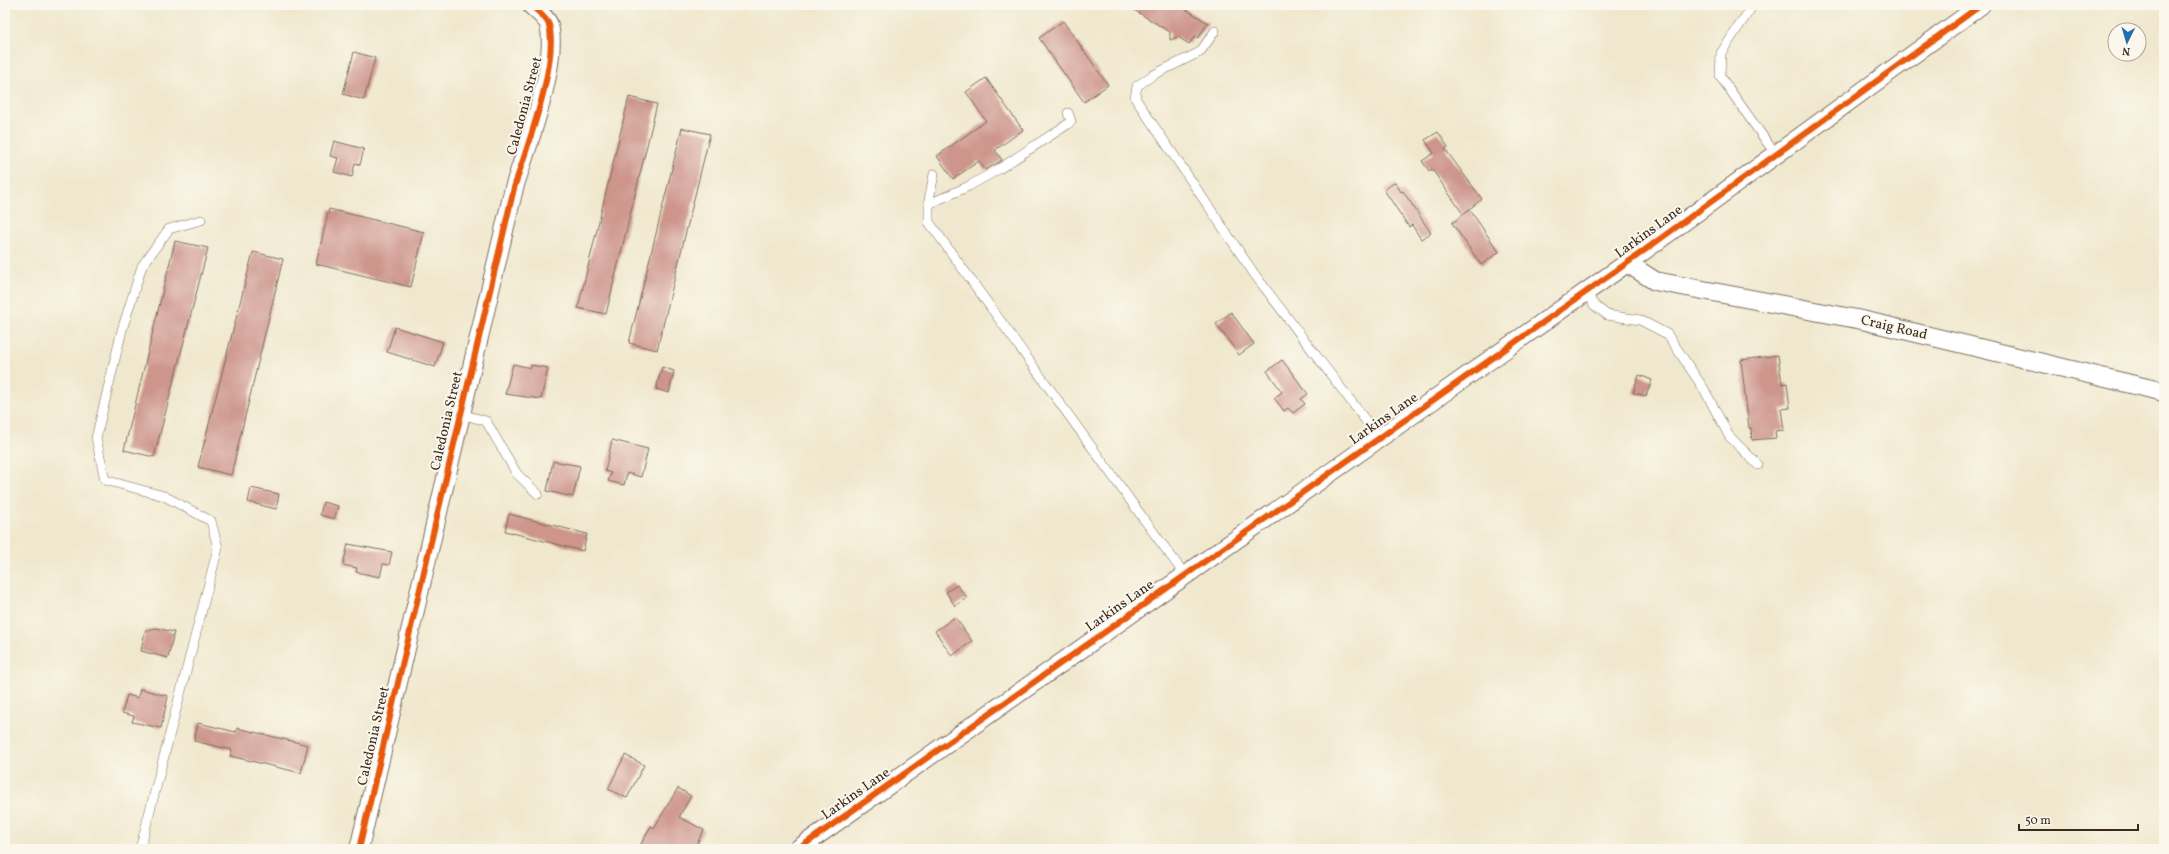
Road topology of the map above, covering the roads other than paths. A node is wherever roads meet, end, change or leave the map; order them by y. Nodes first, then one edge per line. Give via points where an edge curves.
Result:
1 (531, 5) edge
2 (1754, 5) edge
3 (1981, 5) edge
4 (1215, 31) dead end
5 (1068, 113) dead end
6 (1776, 155) junction
7 (934, 174) dead end
8 (929, 204) junction
9 (201, 220) dead end
10 (1627, 263) junction
11 (1586, 292) junction
12 (2164, 392) edge
13 (461, 414) junction
14 (1379, 438) junction
15 (1758, 464) dead end
16 (538, 494) dead end
17 (1185, 574) junction
18 (140, 849) edge
19 (359, 849) edge
20 (798, 849) edge

1 - 13 street, Caledonia Street via 548,24 552,54 546,83 514,188
2 - 6 lane via 1720,53 1720,76
3 - 6 street, Larkins Lane
4 - 14 lane via 1200,52 1153,75 1137,86 1134,98 1255,275
5 - 8 lane via 1071,121 1068,124 999,169
6 - 10 street, Larkins Lane
7 - 8 lane
8 - 17 lane via 929,222
9 - 18 lane via 169,229 142,266 122,330 96,438 105,480 164,496 212,521 218,548
10 - 11 street, Larkins Lane
10 - 12 street, Craig Road via 1655,281 1862,320
11 - 14 street, Larkins Lane
11 - 15 lane via 1594,305 1607,315 1640,320 1667,334 1704,389 1729,436
13 - 16 lane via 486,421 518,474
13 - 19 street, Caledonia Street
14 - 17 street, Larkins Lane
17 - 20 street, Larkins Lane

